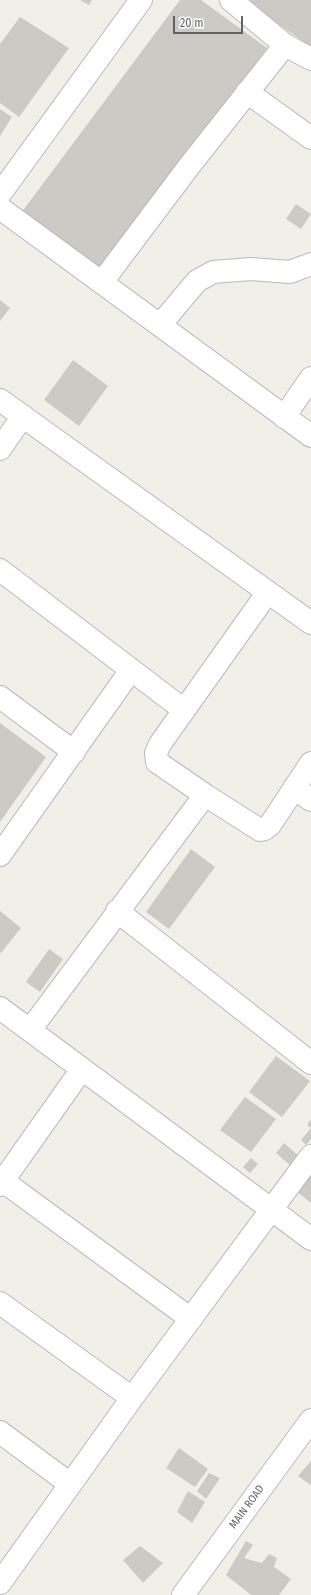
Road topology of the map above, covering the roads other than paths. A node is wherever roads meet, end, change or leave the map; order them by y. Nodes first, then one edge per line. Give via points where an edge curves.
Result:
1 (141, 0) edge
2 (231, 0) edge
3 (285, 45) junction
4 (311, 59) edge
5 (247, 92) junction
6 (311, 138) edge
7 (0, 194) edge
8 (0, 208) edge
9 (311, 264) edge
10 (102, 282) junction
11 (160, 325) junction
12 (311, 378) edge
13 (0, 400) edge
14 (24, 416) junction
15 (284, 417) junction
16 (311, 436) edge
17 (0, 449) edge
18 (0, 570) edge
19 (268, 592) junction
20 (308, 616) edge
21 (131, 670) junction
22 (0, 697) edge
23 (184, 710) junction
24 (74, 752) junction
25 (311, 763) edge
26 (205, 794) junction
27 (303, 794) edge
28 (2, 849) edge
29 (117, 911) junction
30 (0, 1008) edge
31 (30, 1030) junction
32 (311, 1063) edge
33 (82, 1069) junction
34 (311, 1156) edge
35 (1, 1183) edge
36 (271, 1210) junction
37 (311, 1239) edge
38 (0, 1303) edge
39 (191, 1319) junction
40 (132, 1398) junction
41 (311, 1420) edge
42 (0, 1432) edge
43 (70, 1484) junction
44 (0, 1583) edge
45 (183, 1595) edge

1 - 7 street
2 - 3 street
3 - 4 street
3 - 5 street
5 - 6 street
5 - 10 street
8 - 10 street
9 - 11 street via 290,272 251,269 213,272 197,281
10 - 11 street
11 - 15 street
12 - 15 street
13 - 14 street
14 - 17 street
14 - 19 street
15 - 16 street
18 - 21 street
19 - 20 street
19 - 23 street
21 - 23 street
21 - 24 street
22 - 24 street
23 - 26 street via 160,744 156,753 157,762
24 - 28 street
25 - 27 street
26 - 27 street via 260,830 270,825
26 - 29 street
29 - 31 street
29 - 32 street
30 - 31 street
31 - 33 street
33 - 35 street
33 - 36 street
34 - 36 street
35 - 39 street
36 - 37 street
36 - 39 street
38 - 40 street
39 - 40 street
40 - 43 street
41 - 45 street, MAIN ROAD
42 - 43 street
43 - 44 street

